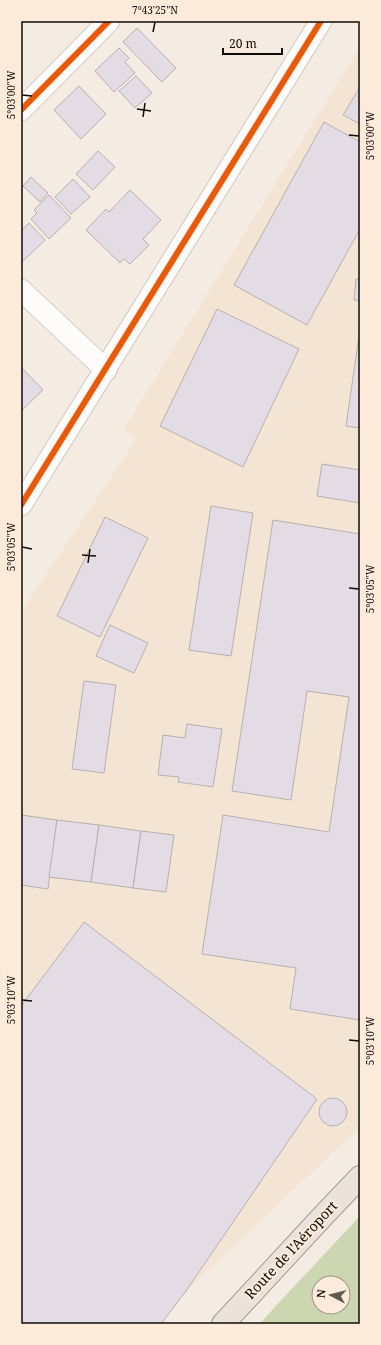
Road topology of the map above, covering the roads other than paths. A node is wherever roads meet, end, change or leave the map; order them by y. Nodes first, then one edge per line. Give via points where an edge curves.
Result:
1 (108, 21) edge
2 (321, 21) edge
3 (21, 110) edge
4 (21, 290) edge
5 (106, 370) junction
6 (21, 505) edge
7 (360, 1177) edge
8 (223, 1324) edge

1 - 3 street
2 - 5 street
4 - 5 street
5 - 6 street
7 - 8 main road, Route de l'Aéroport

